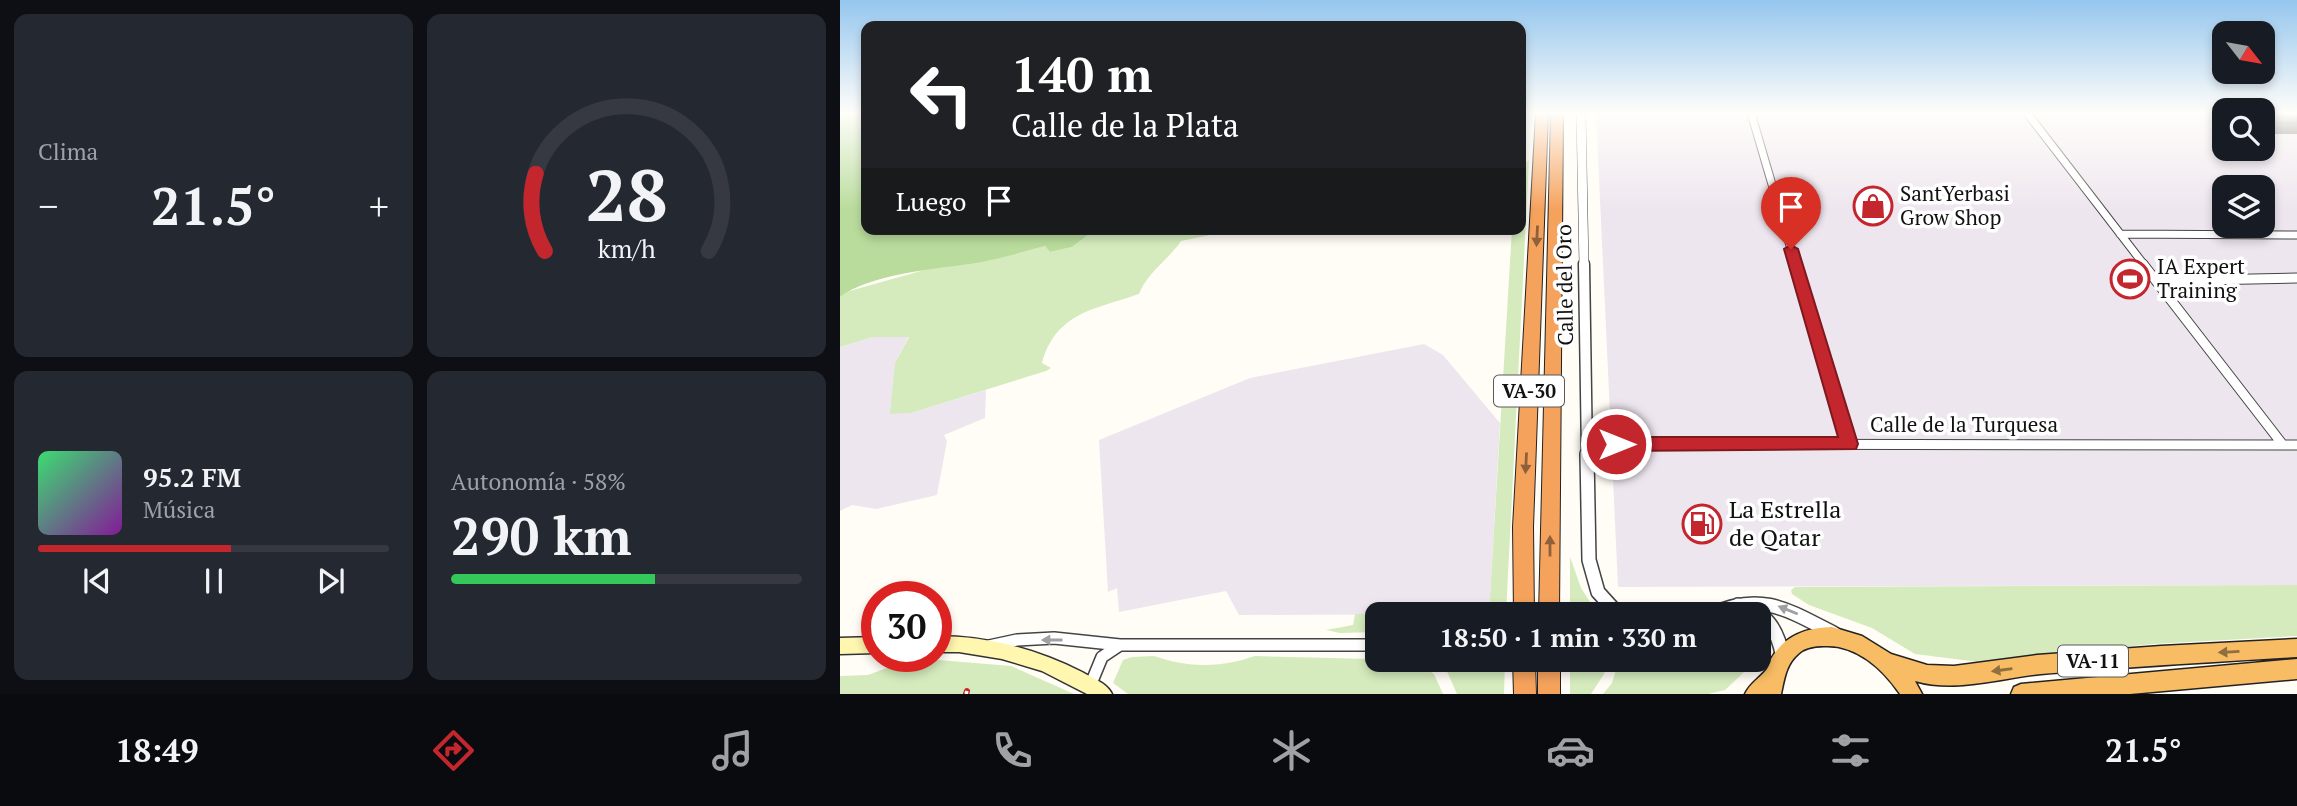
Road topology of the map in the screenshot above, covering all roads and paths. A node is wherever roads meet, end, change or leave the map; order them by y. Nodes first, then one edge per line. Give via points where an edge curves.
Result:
1 (1541, 145) edge
2 (1556, 145) edge
3 (1582, 145) edge
4 (1761, 145) edge
5 (2051, 145) edge
6 (1547, 168) junction
7 (2120, 234) junction
8 (2297, 235) edge
9 (2297, 278) edge
10 (2156, 281) junction
11 (1588, 444) junction
12 (1849, 444) junction
13 (2283, 444) junction
14 (2297, 445) edge
15 (1524, 602) edge
16 (1549, 602) edge
17 (1607, 602) edge
18 (1771, 604) edge
19 (1771, 624) edge
20 (1841, 637) junction
21 (861, 645) edge
22 (952, 645) edge
23 (1120, 645) junction
24 (1365, 645) edge
25 (840, 646) edge
26 (984, 648) junction
27 (2297, 649) edge
28 (1891, 664) junction
29 (1779, 666) junction
30 (2297, 669) edge
31 (1524, 672) edge
32 (1096, 690) edge
33 (1525, 691) edge
34 (1755, 694) edge
35 (1771, 694) edge
36 (1912, 694) edge
37 (2021, 694) edge

1 - 6 highway, VA-30
2 - 6 highway, VA-30
3 - 11 street, Calle del Oro
4 - 12 street
5 - 7 street
6 -> 15 highway, VA-30 via 1523,527
16 -> 6 highway, VA-30
7 - 8 street
7 - 10 street
9 - 10 street
10 - 13 street
11 - 12 street, Calle de la Turquesa
11 - 17 street, Calle del Oro via 1591,574
12 - 13 street, Calle de la Turquesa
13 - 14 street, Calle de la Turquesa
20 -> 18 street
19 - 29 street via 1780,639
20 - 28 highway, VA-11 via 1861,643
20 - 29 highway, VA-11 via 1811,638 1793,647
21 - 25 main road
22 - 26 main road
23 - 24 street
23 -> 26 street via 1098,640 1017,640
23 - 32 street via 1102,657
26 - 32 main road via 1026,656
27 -> 28 highway, VA-11 via 2161,655 1954,676 1927,675
28 - 36 highway, VA-11
29 - 34 highway, VA-11
29 - 35 highway
30 - 37 highway, VA-11
31 - 33 highway

